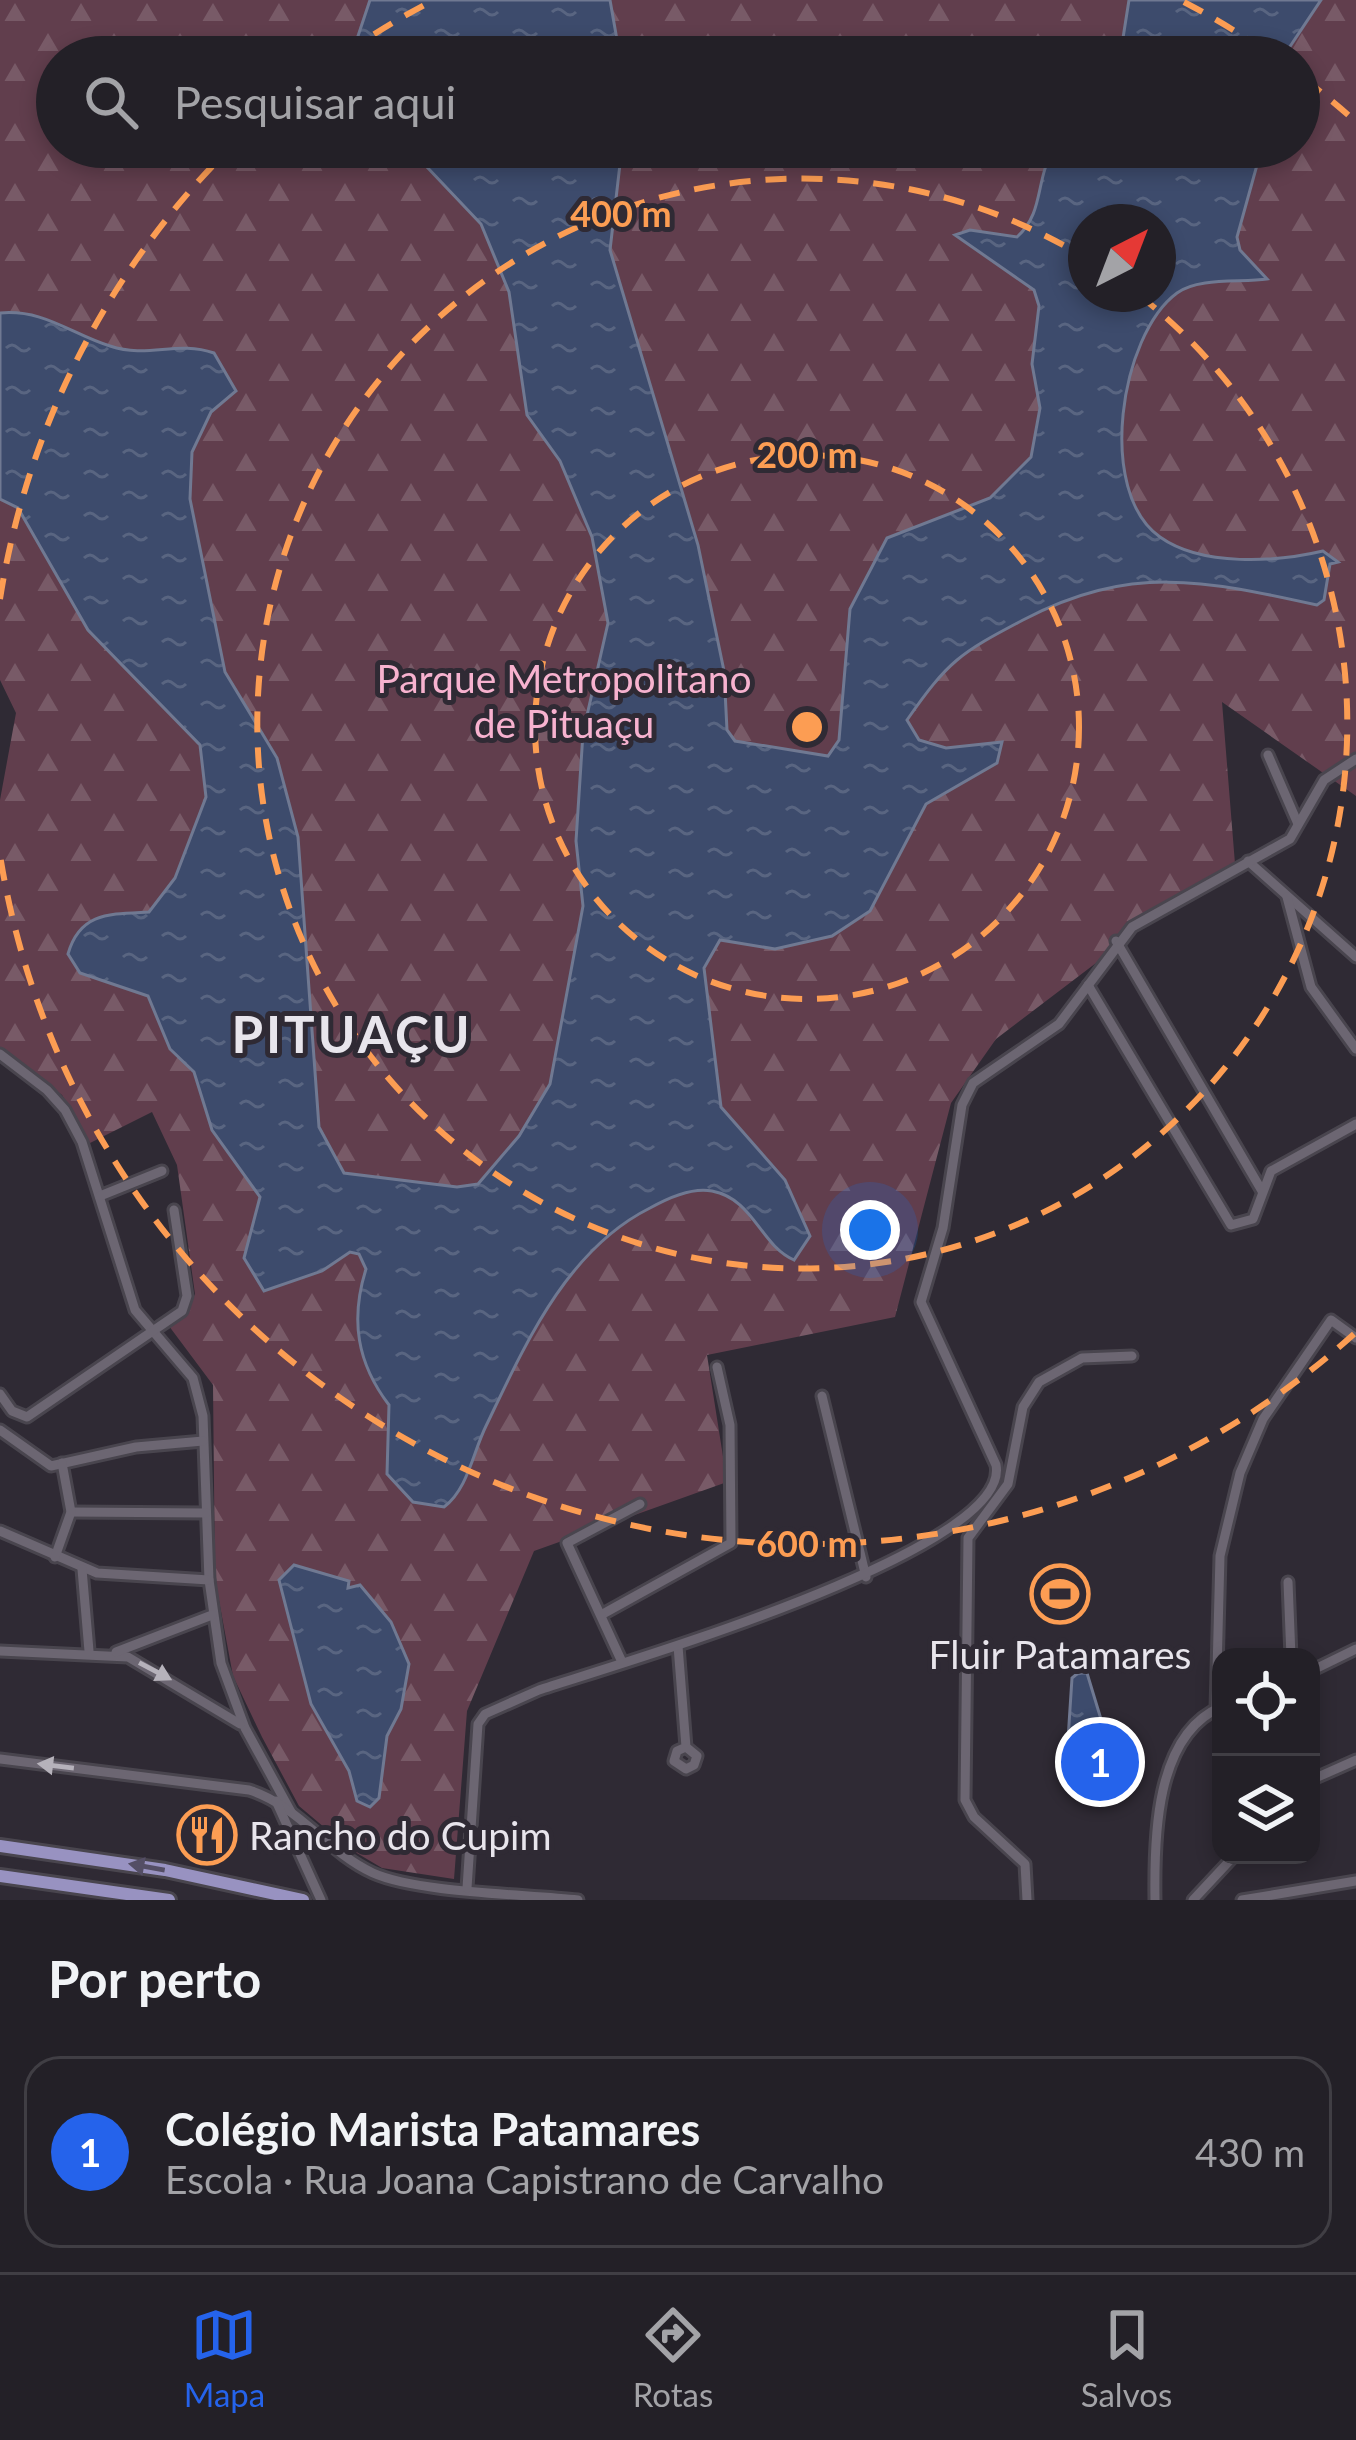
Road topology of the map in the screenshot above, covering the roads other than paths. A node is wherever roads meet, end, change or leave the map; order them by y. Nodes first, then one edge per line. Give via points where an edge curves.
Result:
1 (1268, 755) dead end
2 (1356, 759) edge
3 (1298, 824) junction
4 (1248, 861) junction
5 (1287, 897) junction
6 (1116, 941) junction
7 (1356, 957) edge
8 (1088, 985) junction
9 (1356, 1049) edge
10 (5, 1058) edge
11 (0, 1070) edge
12 (1356, 1124) edge
13 (162, 1171) dead end
14 (1262, 1191) junction
15 (100, 1196) junction
16 (174, 1210) dead end
17 (152, 1333) junction
18 (1356, 1338) edge
19 (1132, 1356) dead end
20 (717, 1367) dead end
21 (0, 1394) edge
22 (822, 1396) dead end
23 (8, 1407) junction
24 (0, 1417) edge
25 (0, 1430) edge
26 (203, 1441) junction
27 (57, 1464) junction
28 (640, 1504) dead end
29 (71, 1512) junction
30 (206, 1513) junction
31 (0, 1531) edge
32 (55, 1557) junction
33 (82, 1569) junction
34 (866, 1577) junction
35 (209, 1580) junction
36 (1288, 1582) dead end
37 (212, 1615) junction
38 (601, 1615) junction
39 (678, 1646) junction
40 (1219, 1648) edge
41 (1291, 1648) edge
42 (1356, 1649) edge
43 (0, 1652) edge
44 (89, 1652) junction
45 (114, 1653) junction
46 (622, 1662) junction
47 (1320, 1667) edge
48 (1212, 1712) edge
49 (245, 1728) junction
50 (686, 1747) dead end
51 (0, 1759) edge
52 (1356, 1760) edge
53 (1320, 1776) edge
54 (275, 1801) junction
55 (291, 1812) junction
56 (0, 1846) edge
57 (1227, 1864) edge
58 (0, 1876) edge
59 (1356, 1881) edge
60 (467, 1888) junction
61 (1272, 1895) junction
62 (169, 1900) edge
63 (303, 1900) edge
64 (321, 1900) edge
65 (578, 1900) edge
66 (1028, 1900) edge
67 (1155, 1900) edge
68 (1193, 1900) edge
69 (1242, 1900) edge
70 (1285, 1900) edge

1 - 3 street
2 - 3 street via 1324,780
3 - 4 street via 1290,839
4 - 5 street
4 - 6 street via 1162,906
5 - 7 street
5 - 9 street via 1311,987
6 - 8 street
6 - 14 street
8 - 14 street via 1225,1222 1247,1225
8 - 34 street via 1058,1024 982,1073 966,1094 943,1228 921,1294 996,1465 995,1481 944,1529
10 - 11 street
10 - 15 street via 65,1111
12 - 14 street via 1271,1171
13 - 15 street
15 - 17 street via 130,1299
16 - 17 street via 187,1302
17 - 23 street via 26,1417
17 - 26 street via 193,1378
18 - 40 street via 1331,1320 1263,1418 1220,1556
19 - 66 street via 1066,1362 1039,1382 1023,1407 1008,1484 973,1526 965,1553 965,1800 1024,1864
20 - 38 street via 730,1425 731,1543
21 - 23 street
22 - 34 street
23 - 24 street
25 - 27 street
26 - 27 street
26 - 30 street
27 - 29 street
28 - 38 street via 567,1543
29 - 30 street
29 - 32 street
30 - 35 street
31 - 32 street
32 - 33 street
33 - 35 street
33 - 44 street
34 - 39 street
35 - 37 street
36 - 41 street
37 - 45 street
37 - 49 street
38 - 46 street
39 - 46 street
39 - 50 street
42 - 47 street
43 - 44 street
44 - 45 street
45 -> 49 street via 156,1670
46 - 60 street via 479,1720
48 - 67 street via 1188,1727 1169,1779 1155,1841
49 - 55 street
54 -> 51 street via 229,1787
52 - 53 street
54 - 55 street
54 - 64 street
55 - 60 street via 371,1872
63 -> 56 main road
57 - 68 street
58 - 62 main road
59 - 61 street
60 - 65 street
61 - 69 street
61 - 70 street

